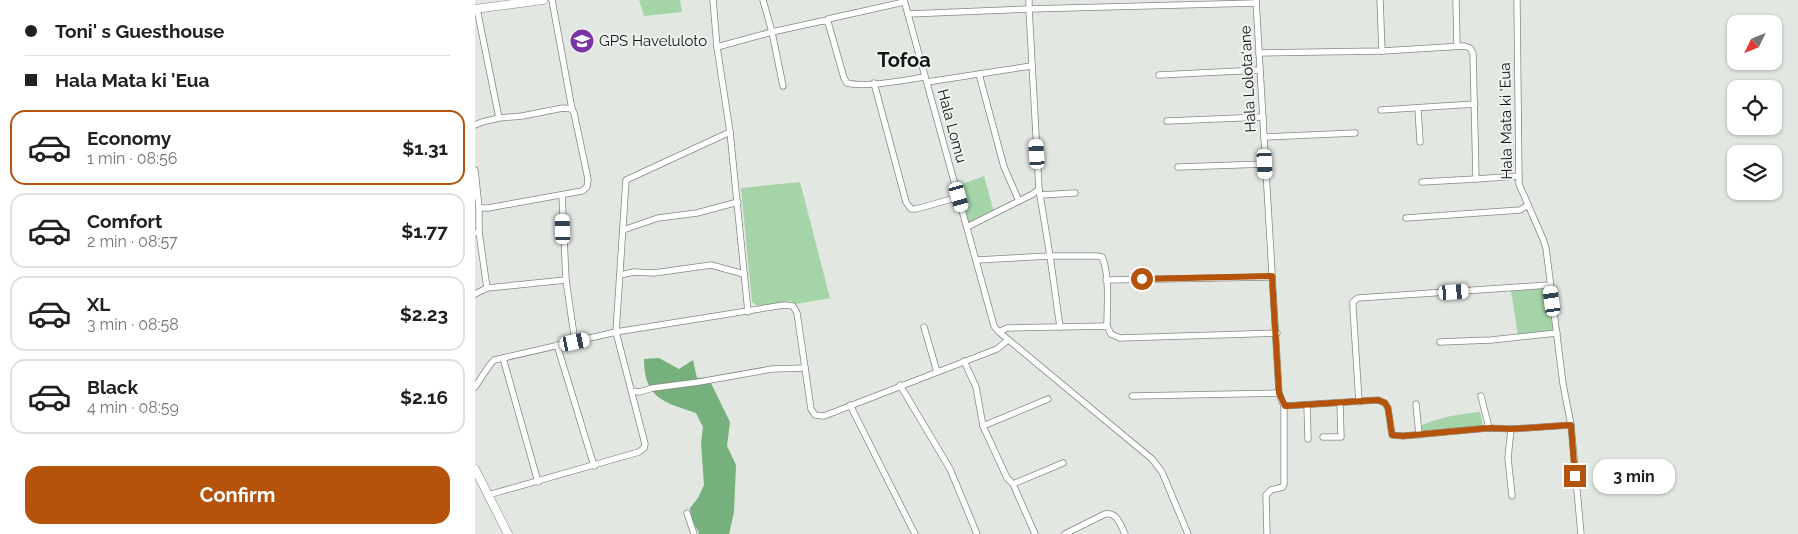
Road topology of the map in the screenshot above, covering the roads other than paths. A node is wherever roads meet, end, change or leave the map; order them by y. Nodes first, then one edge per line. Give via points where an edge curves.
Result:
1 (543, 0) edge
2 (552, 0) edge
3 (713, 0) edge
4 (763, 0) edge
5 (1029, 0) edge
6 (1380, 0) edge
7 (1456, 0) edge
8 (1517, 0) edge
9 (529, 1) edge
10 (904, 1) edge
11 (1256, 1) edge
12 (1206, 2) edge
13 (476, 9) edge
14 (1029, 9) junction
15 (908, 14) junction
16 (825, 21) junction
17 (772, 32) junction
18 (1457, 46) junction
19 (717, 47) junction
20 (1382, 51) junction
21 (1259, 52) junction
22 (1031, 66) junction
23 (1259, 70) junction
24 (979, 74) junction
25 (1159, 75) dead end
26 (926, 80) junction
27 (874, 83) junction
28 (783, 86) dead end
29 (1475, 104) junction
30 (1417, 108) junction
31 (572, 109) junction
32 (1381, 110) dead end
33 (1263, 117) junction
34 (499, 118) junction
35 (1167, 121) dead end
36 (475, 125) edge
37 (730, 132) junction
38 (1355, 133) dead end
39 (1264, 137) junction
40 (1420, 142) dead end
41 (1265, 164) junction
42 (1178, 167) dead end
43 (475, 170) edge
44 (1519, 176) junction
45 (1476, 179) junction
46 (1422, 182) dead end
47 (1039, 192) junction
48 (1075, 193) dead end
49 (562, 195) junction
50 (959, 197) junction
51 (1019, 201) junction
52 (738, 202) junction
53 (1528, 205) junction
54 (479, 208) junction
55 (1406, 218) dead end
56 (967, 227) junction
57 (623, 230) junction
58 (477, 232) edge
59 (1050, 256) junction
60 (977, 260) junction
61 (744, 274) junction
62 (620, 275) junction
63 (1272, 276) junction
64 (565, 280) junction
65 (1106, 280) junction
66 (1550, 285) junction
67 (487, 288) junction
68 (475, 294) edge
69 (748, 312) junction
70 (1107, 326) junction
71 (924, 327) dead end
72 (1060, 327) junction
73 (616, 332) junction
74 (999, 332) junction
75 (1277, 333) junction
76 (1557, 333) junction
77 (1008, 340) junction
78 (575, 342) junction
79 (1440, 342) dead end
80 (557, 346) junction
81 (503, 358) junction
82 (964, 362) junction
83 (805, 368) junction
84 (937, 372) junction
85 (900, 386) junction
86 (475, 387) edge
87 (632, 391) junction
88 (1279, 393) junction
89 (1132, 396) dead end
90 (1481, 396) dead end
91 (1048, 399) dead end
92 (1359, 402) junction
93 (1340, 404) junction
94 (1416, 404) dead end
95 (850, 405) junction
96 (1307, 405) junction
97 (1285, 406) junction
98 (1571, 425) junction
99 (983, 426) junction
100 (1489, 428) junction
101 (1511, 429) junction
102 (1419, 435) junction
103 (1323, 437) dead end
104 (1308, 439) dead end
105 (1063, 463) dead end
106 (594, 466) junction
107 (475, 470) edge
108 (538, 482) junction
109 (1013, 484) junction
110 (488, 495) junction
111 (1512, 496) dead end
112 (687, 513) dead end
113 (508, 534) edge
114 (693, 534) edge
115 (915, 534) edge
116 (977, 534) edge
117 (1035, 534) edge
118 (1065, 534) edge
119 (1125, 534) edge
120 (1188, 534) edge
121 (1267, 534) edge
122 (1581, 534) edge

1 - 9 street
2 - 31 street
3 - 19 street
4 - 17 street
5 - 14 street
6 - 20 street
7 - 18 street
8 - 44 street, Hala Mata ki 'Eua
9 - 13 street
10 - 15 street, Hala Lomu
10 - 16 street
11 - 12 street
11 - 21 street, Hala Lolota'ane
12 - 14 street
13 - 34 street
14 - 15 street
14 - 22 street
15 - 26 street, Hala Lomu
16 - 17 street
16 - 27 street via 830,25 847,83
17 - 19 street
17 - 28 street
18 - 20 street
18 - 29 street via 1470,48 1473,53
19 - 37 street
20 - 21 street
21 - 23 street, Hala Lolota'ane
22 - 24 street
22 - 47 street
23 - 25 street
23 - 33 street, Hala Lolota'ane
24 - 26 street
24 - 51 street via 1004,167
26 - 27 street
26 - 50 street, Hala Lomu
27 - 50 street via 906,202 911,209
29 - 30 street
29 - 45 street
30 - 32 street
30 - 40 street
31 - 34 street
31 - 49 street via 588,180 582,191
33 - 35 street
33 - 39 street, Hala Lolota'ane
34 - 36 street
37 - 52 street
37 - 57 street via 626,180
38 - 39 street
39 - 41 street, Hala Lolota'ane
41 - 42 street
41 - 63 street, Hala Lolota'ane
43 - 54 street
44 - 45 street
44 - 53 street, Hala Mata ki 'Eua
45 - 46 street
47 - 48 street
47 - 51 street
47 - 59 street
49 - 54 street
49 - 64 street
50 - 56 street, Hala Lomu
51 - 56 street
52 - 57 street via 697,213 658,218
52 - 61 street
53 - 55 street via 1519,210
53 - 66 street, Hala Mata ki 'Eua via 1543,239
54 - 58 street
56 - 60 street, Hala Lomu
57 - 62 street
58 - 67 street
59 - 60 street
59 - 65 street via 1102,257
59 - 72 street
60 - 74 street, Hala Lomu
61 - 62 street via 711,265
61 - 69 street
62 - 73 street
63 - 65 street
63 - 75 street, Hala Lolota'ane
64 - 67 street
64 - 78 street
65 - 70 street
66 - 76 street, Hala Mata ki 'Eua
66 - 92 street via 1358,298 1353,302 1353,308
67 - 68 street
69 - 73 street
69 - 83 street via 793,306 797,313
70 - 72 street
70 - 75 street via 1111,334 1120,338
71 - 84 street
72 - 74 street via 1007,328
73 - 78 street
73 - 87 street
74 - 77 street, Hala Lomu
75 - 88 street, Hala Lolota'ane
76 - 79 street
76 - 98 street, Hala Mata ki 'Eua
77 - 82 street via 997,349
77 - 120 street, Hala Lomu via 1152,459 1162,472
78 - 80 street
80 - 81 street
80 - 106 street
81 - 86 street via 494,360
81 - 108 street
82 - 84 street
82 - 99 street via 976,387
83 - 87 street via 772,369
83 - 95 street via 811,409 815,415 824,416
84 - 85 street
85 - 95 street
85 - 116 street via 950,469
87 - 106 street via 644,448
88 - 89 street
88 - 97 street, Hala Lolota'ane
90 - 100 street
91 - 99 street
92 - 93 street
92 - 102 street via 1378,400 1385,403 1392,435
93 - 96 street
93 - 103 street via 1341,437
94 - 102 street
95 - 115 street
96 - 97 street
96 - 104 street
97 - 121 street, Hala Lolota'ane via 1285,484 1267,495
98 - 101 street
98 - 122 street, Hala Mata ki 'Eua
99 - 109 street via 1007,478
100 - 101 street
100 - 102 street
101 - 111 street via 1508,458
105 - 109 street
106 - 108 street
107 - 110 street
108 - 110 street
109 - 117 street
110 - 113 street
112 - 114 street
118 - 119 street via 1111,513

